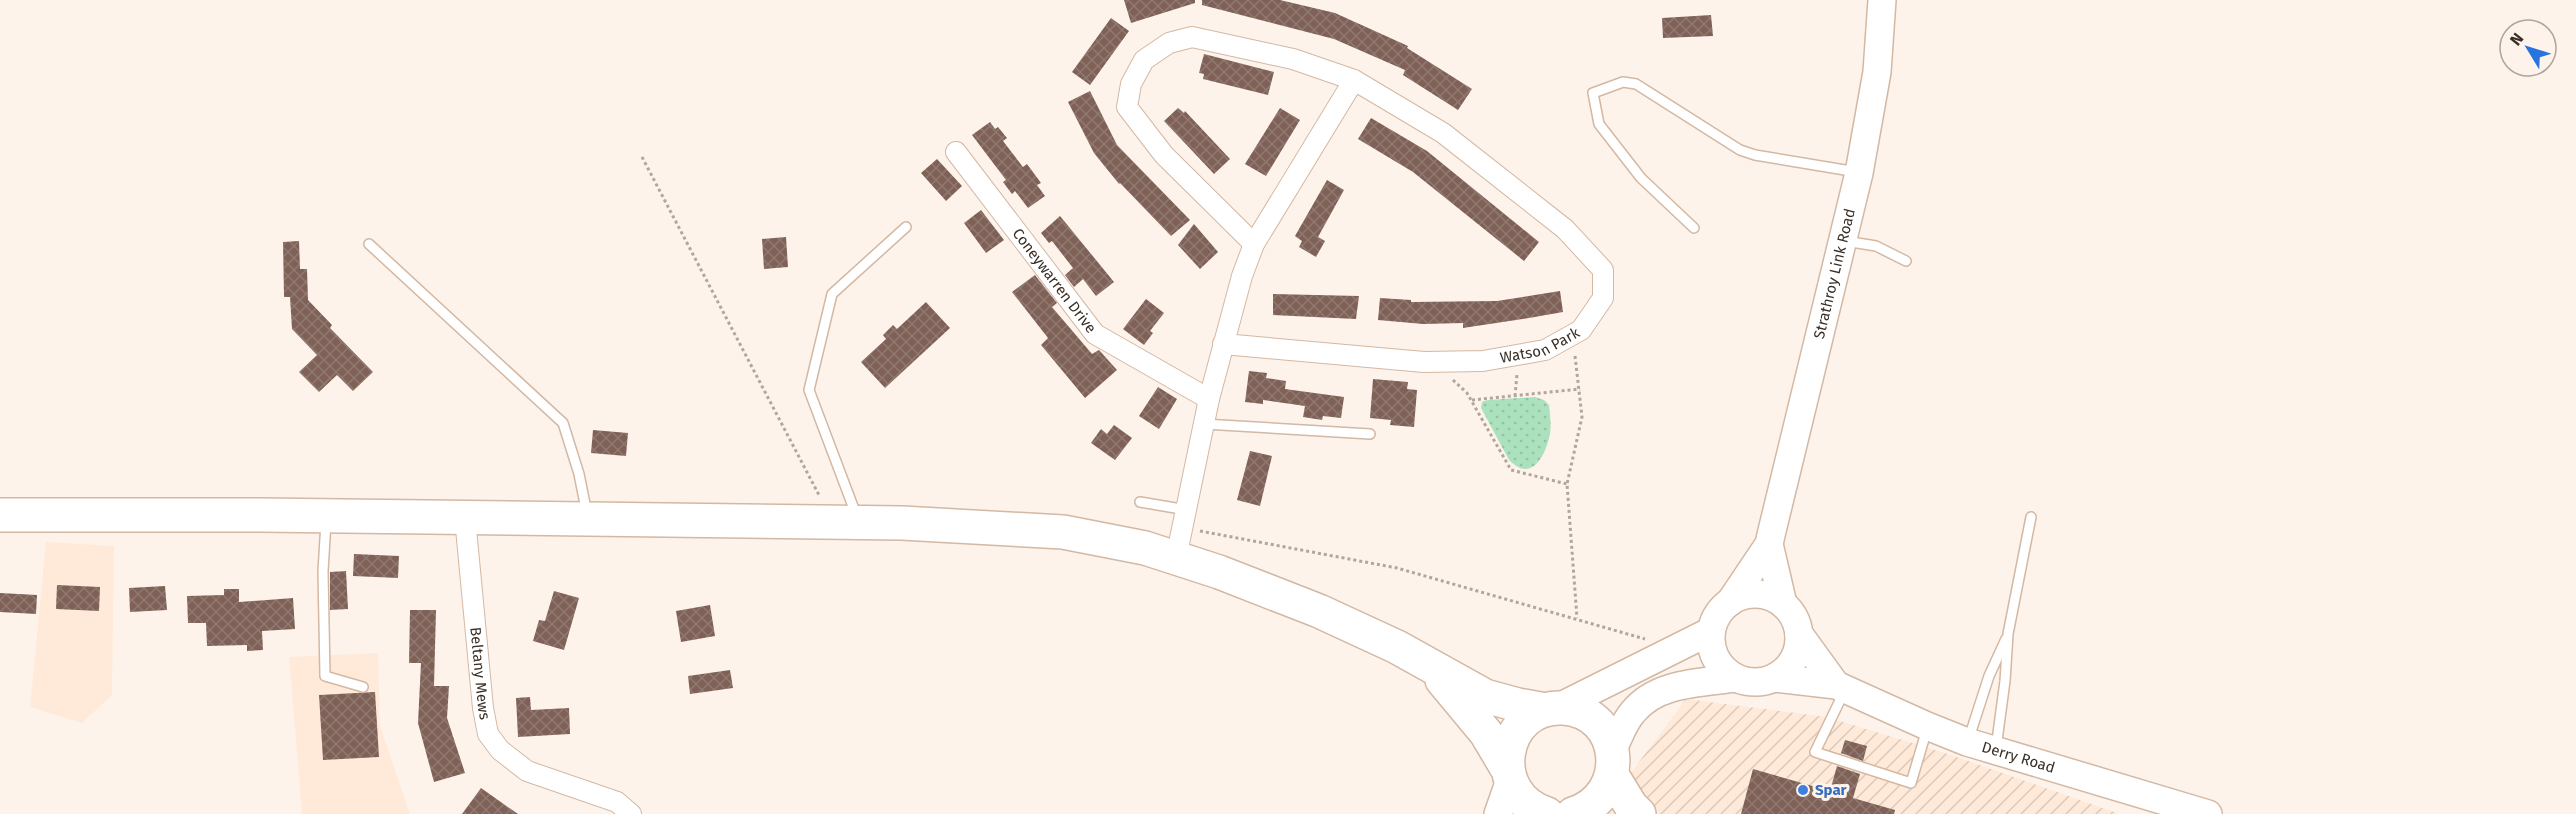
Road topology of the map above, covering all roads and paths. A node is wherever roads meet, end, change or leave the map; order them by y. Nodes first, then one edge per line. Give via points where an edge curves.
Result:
1 (1882, 0) edge
2 (1354, 81) junction
3 (956, 152) dead end
4 (642, 157) dead end
5 (1859, 173) junction
6 (906, 227) dead end
7 (1694, 228) dead end
8 (1843, 240) junction
9 (369, 244) dead end
10 (1254, 244) junction
11 (1906, 261) dead end
12 (1569, 337) junction
13 (1223, 344) junction
14 (1580, 389) junction
15 (1467, 393) dead end
16 (1209, 399) junction
17 (1472, 400) junction
18 (1204, 424) junction
19 (1370, 434) dead end
20 (1567, 484) junction
21 (1140, 502) dead end
22 (0, 515) edge
23 (326, 516) junction
24 (2031, 517) dead end
25 (465, 518) junction
26 (588, 519) junction
27 (826, 522) junction
28 (859, 522) junction
29 (1182, 532) junction
30 (1768, 544) junction
31 (1730, 602) junction
32 (1783, 604) junction
33 (1577, 618) junction
34 (1711, 631) junction
35 (1799, 634) junction
36 (2008, 634) junction
37 (1651, 641) dead end
38 (1429, 666) junction
39 (1736, 678) junction
40 (1775, 678) junction
41 (363, 687) dead end
42 (1840, 688) junction
43 (1551, 710) junction
44 (1927, 726) junction
45 (1967, 742) junction
46 (1995, 750) junction
47 (1612, 762) junction
48 (1509, 775) junction
49 (631, 814) edge
50 (1498, 814) edge
51 (1547, 814) edge
52 (1573, 814) edge
53 (1639, 814) edge
54 (2208, 814) edge

1 - 5 main road, Strathroy Link Road via 1877,72
2 - 10 street
2 - 10 street, Watson Park via 1293,59 1192,37 1169,43 1144,60 1131,84 1127,107 1164,155
2 - 12 street, Watson Park via 1443,133 1566,229 1603,270 1604,298 1581,330
3 - 16 street, Coneywarren Drive via 1095,334
4 - 27 path via 821,500
5 - 7 lane via 1755,156 1636,84 1623,82 1593,93 1599,124 1641,178
5 - 8 main road, Strathroy Link Road
6 - 28 lane via 832,294 809,390
8 - 11 lane via 1876,246
8 - 30 main road, Strathroy Link Road
9 - 26 lane via 563,423
10 - 13 street
12 - 13 street, Watson Park via 1545,350 1483,361 1424,362
12 - 14 path
13 - 16 street
14 - 17 path
14 - 20 path via 1582,417
15 - 17 path
16 - 18 street
17 - 20 path via 1511,470
18 - 19 lane
18 - 29 street
20 - 33 path
21 - 29 lane
22 - 23 highway
23 - 25 highway
23 - 41 lane via 325,676
24 - 36 lane
25 - 26 highway
25 - 49 street, Beltany Mews via 488,734 500,750 527,771 617,802
26 - 27 highway
27 - 28 highway
28 - 29 highway via 1063,532 1145,548
29 - 33 path via 1397,568
29 - 38 highway via 1319,611 1397,646
30 - 31 main road, Strathroy Link Road
30 - 32 main road, Strathroy Link Road
31 - 32 main road via 1755,594
31 - 34 main road
32 - 35 main road via 1796,621
33 - 37 path
34 - 39 main road via 1716,660
34 - 43 main road
35 - 40 main road via 1794,659
35 - 42 main road
36 - 45 lane
36 - 46 lane
38 - 43 highway via 1485,696
38 - 48 highway via 1486,733
39 - 40 main road via 1763,682
39 - 47 main road via 1674,687 1647,699 1632,713
40 - 42 main road, Derry Road
42 - 44 main road, Derry Road
42 - 44 lane via 1815,752 1911,783
43 - 47 highway via 1579,712 1594,720 1606,733
43 - 48 highway via 1530,717 1518,729 1509,745
44 - 45 main road, Derry Road
45 - 46 main road, Derry Road
46 - 54 main road, Derry Road
47 - 52 highway via 1601,798
47 - 53 highway via 1631,806
48 - 50 main road
48 - 51 highway via 1518,796

